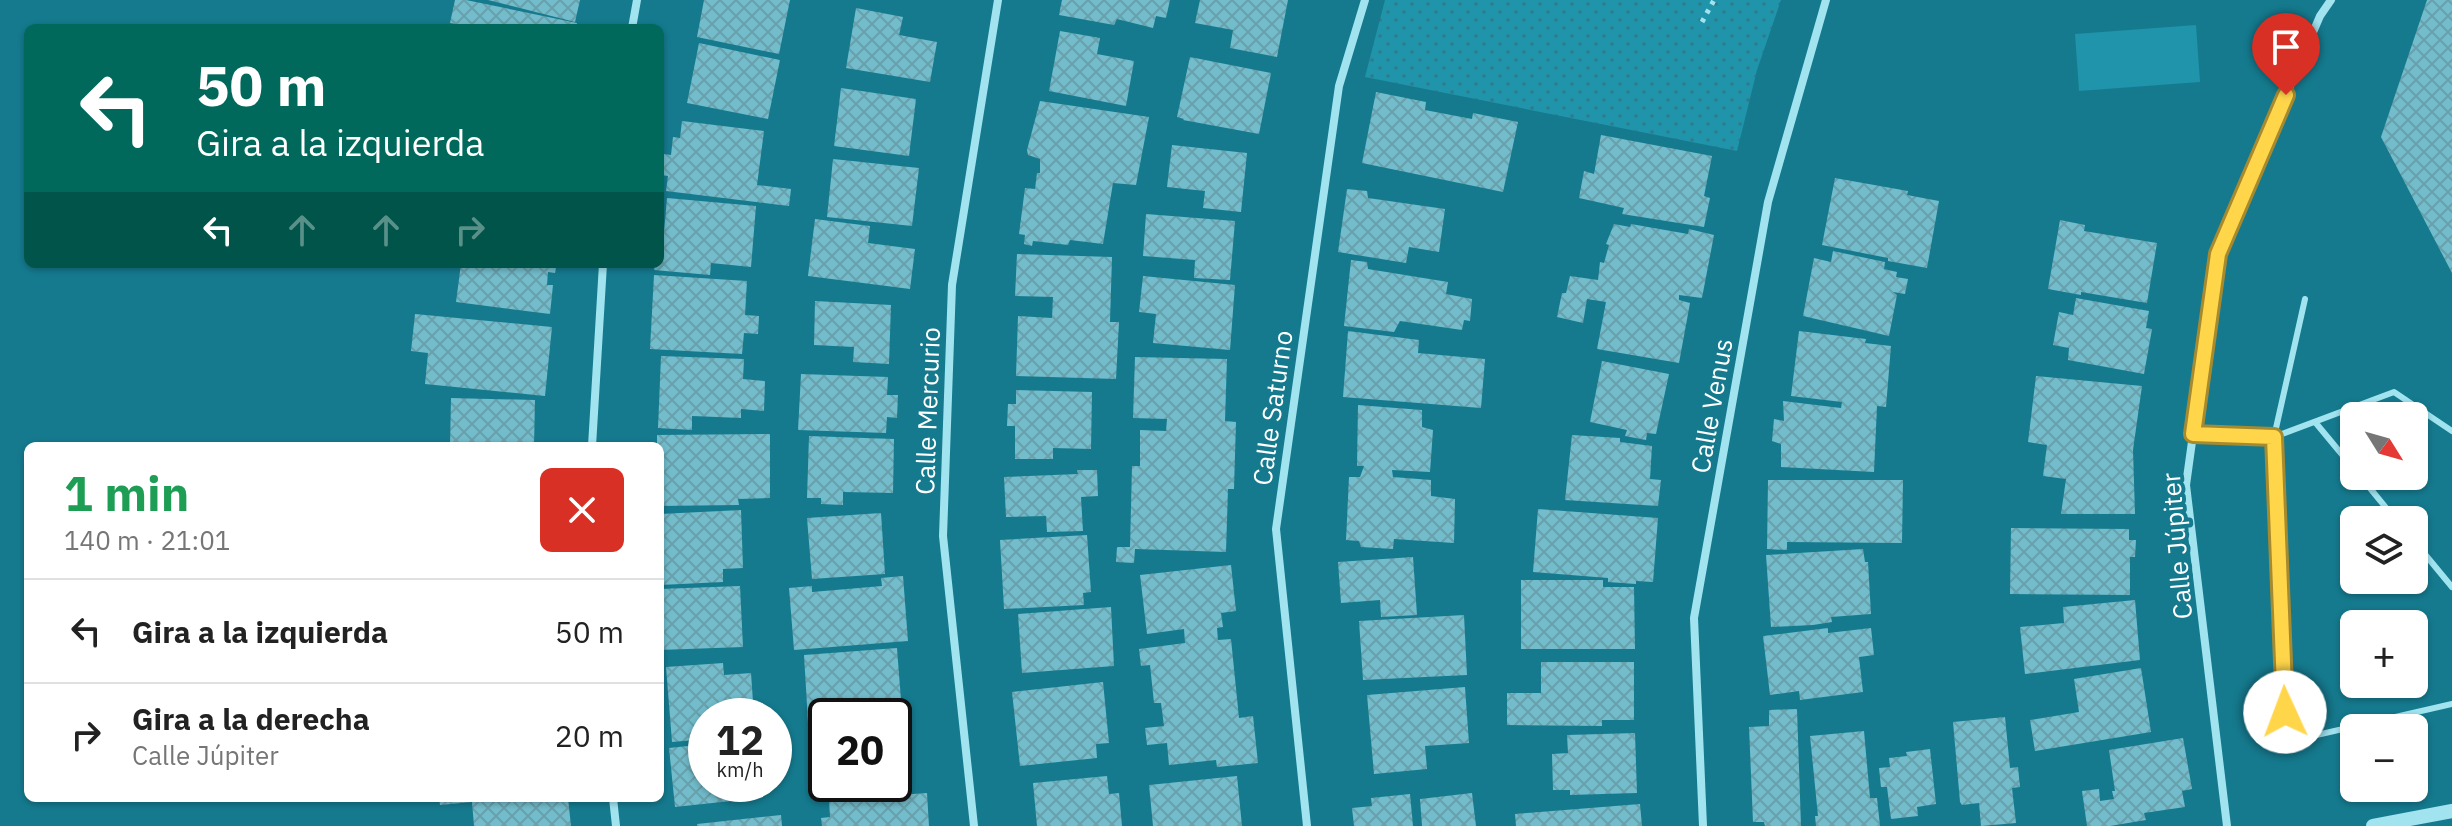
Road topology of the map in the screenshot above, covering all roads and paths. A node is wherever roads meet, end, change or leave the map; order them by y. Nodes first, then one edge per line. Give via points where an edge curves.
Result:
1 (637, 0) edge
2 (998, 0) edge
3 (1365, 0) edge
4 (1714, 0) edge
5 (1826, 0) edge
6 (2331, 0) edge
7 (1702, 22) dead end
8 (633, 24) edge
9 (603, 268) edge
10 (2305, 299) dead end
11 (2315, 422) junction
12 (2452, 431) edge
13 (2193, 434) junction
14 (2274, 437) junction
15 (592, 442) edge
16 (2340, 452) edge
17 (2371, 490) edge
18 (2385, 506) edge
19 (2428, 558) edge
20 (2452, 587) edge
21 (2452, 704) edge
22 (613, 802) edge
23 (2452, 811) edge
24 (616, 826) edge
25 (974, 826) edge
26 (1307, 826) edge
27 (1703, 826) edge
28 (2227, 826) edge
29 (2373, 826) edge

1 - 8 street
2 - 25 street, Calle Mercurio via 952,285 943,536
3 - 26 street, Calle Saturno via 1339,86 1276,529
4 - 7 path
5 - 27 street, Calle Venus via 1768,202 1694,618
6 - 13 street, Calle Júpiter via 2218,254
9 - 15 street
10 - 14 lane
11 - 12 lane via 2394,392
11 - 14 lane
11 - 16 lane
13 - 14 lane
13 - 28 street, Calle Júpiter via 2186,485
14 - 21 lane via 2286,742
17 - 18 lane
19 - 20 lane
22 - 24 street
23 - 29 street

